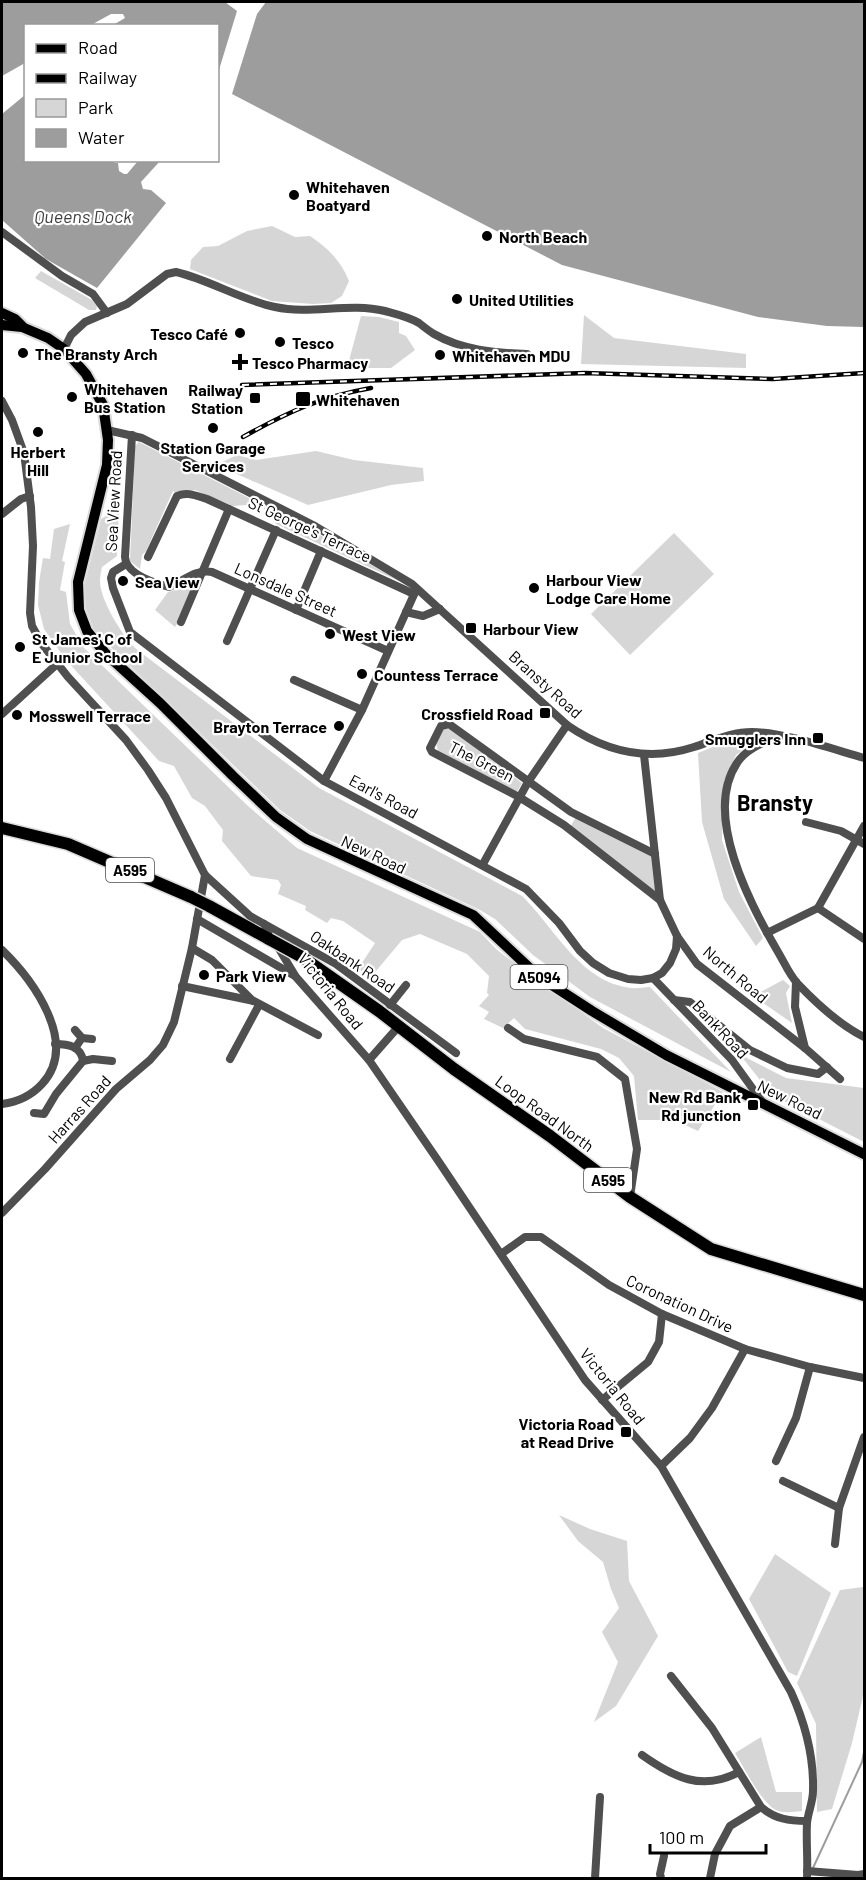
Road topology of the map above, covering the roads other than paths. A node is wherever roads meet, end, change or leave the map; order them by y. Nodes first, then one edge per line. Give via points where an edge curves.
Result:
1 (2, 232) edge
2 (106, 313) junction
3 (2, 314) edge
4 (2, 325) edge
5 (22, 327) junction
6 (64, 349) junction
7 (527, 354) dead end
8 (2, 401) edge
9 (107, 430) junction
10 (132, 435) junction
11 (30, 495) junction
12 (229, 509) junction
13 (2, 514) edge
14 (276, 530) junction
15 (321, 551) junction
16 (148, 557) dead end
17 (126, 564) junction
18 (203, 571) junction
19 (249, 589) junction
20 (416, 591) junction
21 (440, 609) junction
22 (296, 610) junction
23 (406, 612) junction
24 (181, 622) dead end
25 (226, 641) dead end
26 (388, 651) junction
27 (57, 664) junction
28 (294, 680) dead end
29 (362, 710) junction
30 (2, 714) edge
31 (567, 725) junction
32 (779, 735) junction
33 (644, 755) junction
34 (864, 758) edge
35 (324, 781) junction
36 (528, 782) junction
37 (519, 797) junction
38 (806, 822) dead end
39 (864, 826) edge
40 (2, 828) edge
41 (861, 842) edge
42 (655, 854) junction
43 (483, 864) junction
44 (205, 875) junction
45 (660, 900) junction
46 (818, 909) junction
47 (197, 919) junction
48 (264, 924) junction
49 (767, 933) junction
50 (677, 936) junction
51 (864, 939) edge
52 (192, 948) junction
53 (2, 950) edge
54 (296, 976) junction
55 (653, 978) junction
56 (796, 982) junction
57 (406, 985) dead end
58 (182, 987) junction
59 (674, 1000) junction
60 (256, 1003) junction
61 (385, 1008) junction
62 (399, 1026) junction
63 (508, 1028) dead end
64 (75, 1030) dead end
65 (318, 1035) dead end
66 (864, 1037) edge
67 (55, 1044) junction
68 (75, 1048) junction
69 (805, 1048) junction
70 (456, 1053) dead end
71 (230, 1059) dead end
72 (369, 1060) junction
73 (83, 1061) junction
74 (112, 1061) dead end
75 (827, 1067) junction
76 (840, 1079) dead end
77 (764, 1103) junction
78 (2, 1104) edge
79 (34, 1113) dead end
80 (864, 1154) edge
81 (630, 1197) junction
82 (2, 1213) edge
83 (501, 1254) junction
84 (864, 1295) edge
85 (662, 1314) junction
86 (745, 1349) junction
87 (810, 1367) junction
88 (864, 1378) edge
89 (602, 1400) junction
90 (864, 1437) edge
91 (776, 1461) dead end
92 (661, 1466) junction
93 (783, 1481) dead end
94 (838, 1508) junction
95 (835, 1544) dead end
96 (671, 1676) dead end
97 (642, 1755) dead end
98 (739, 1772) junction
99 (600, 1797) dead end
100 (761, 1807) junction
101 (807, 1821) junction
102 (664, 1856) dead end
103 (864, 1874) edge
104 (807, 1875) edge
105 (594, 1878) edge
106 (661, 1878) edge
107 (710, 1878) edge

1 - 2 street via 93,294
2 - 6 street via 77,328
2 - 7 street via 176,272 275,307 382,310 469,348
3 - 5 main road, A5094
4 - 5 main road, A5094
5 - 6 main road, A5094
6 - 9 main road, A5094 via 93,383 103,405
8 - 11 street via 20,438
9 - 10 street, Bransty Road
9 - 77 main road, New Road / A5094 via 107,465 77,599 87,631 105,653 291,829 339,855 473,915 538,976 592,1011 666,1054
10 - 17 street, Sea View Road
10 - 20 street, Bransty Road via 313,525
11 - 13 street
11 - 27 street via 32,626
12 - 14 street, St George's Terrace
12 - 16 street, St George's Terrace via 193,494 177,496
12 - 18 street
14 - 15 street, St George's Terrace
14 - 19 street
15 - 20 street, St George's Terrace
15 - 22 street
17 - 18 street, Sea View Road via 169,587
17 - 35 street, Earl's Road via 113,572 111,578 130,632
18 - 19 street, Lonsdale Street
18 - 24 street
19 - 22 street, Lonsdale Street
19 - 25 street
20 - 21 street, Bransty Road
20 - 23 street
21 - 23 street via 423,616
21 - 31 street, Bransty Road
22 - 26 street, Lonsdale Street
23 - 26 street
26 - 29 street
27 - 30 street
27 - 44 street via 126,740 166,798
28 - 29 street
29 - 35 street
31 - 33 street, Bransty Road via 606,747
31 - 36 street
32 - 33 street, Bransty Road via 736,734 673,752
32 - 34 street, Bransty Road
32 - 49 street via 747,752 737,764 730,778 726,808 733,856
33 - 42 street, North Road
35 - 43 street, Earl's Road
36 - 37 street
36 - 37 street, The Green via 449,724 441,726 431,743 432,752
36 - 42 street, The Green via 571,812
37 - 43 street
37 - 45 street, The Green via 564,825
38 - 41 street via 841,831
39 - 41 street
40 - 61 highway, A595, bridge via 68,844 191,897 302,957
41 - 46 street
42 - 45 street, North Road
43 - 55 street, Earl's Road via 526,889 593,963 628,979
44 - 47 street
44 - 48 street, Oakbank Road
45 - 50 street, North Road
46 - 49 street
46 - 51 street
47 - 52 street
47 - 54 street
48 - 54 street, Victoria Road
48 - 61 street, Oakbank Road via 336,964
49 - 56 street
50 - 55 street via 670,963
50 - 69 street, North Road via 697,964
52 - 58 street
52 - 60 street via 212,960
53 - 67 street via 34,986 51,1021
54 - 72 street, Victoria Road
55 - 59 street, Bank Road
56 - 66 street via 848,1029
56 - 69 street via 795,1007
57 - 61 street
58 - 60 street
58 - 82 street, Harras Road via 170,1034 159,1051 116,1089
59 - 75 street via 690,1002 750,1050 787,1068 818,1074
59 - 77 street, Bank Road via 732,1060
60 - 65 street
60 - 71 street
61 - 62 highway, Loop Road North / A595
61 - 70 street, Oakbank Road
62 - 72 street
62 - 81 highway, Loop Road North / A595
63 - 81 street via 524,1039 597,1057 625,1079 637,1149
64 - 68 street via 87,1038
67 - 68 street
67 - 78 street via 53,1064 45,1081 22,1099
68 - 73 street
69 - 75 street, North Road
72 - 83 street, Victoria Road
73 - 74 street
73 - 79 street via 56,1094 45,1116
75 - 76 street, North Road
77 - 80 main road, New Road / A5094
81 - 84 highway, Loop Road North / A595 via 711,1249
83 - 85 street, Coronation Drive via 525,1237 541,1237 609,1285
83 - 89 street, Victoria Road
85 - 86 street, Coronation Drive
85 - 89 street via 659,1342 648,1362
86 - 87 street, Coronation Drive
86 - 92 street via 712,1408 690,1438
87 - 88 street, Coronation Drive
87 - 91 street via 796,1418
89 - 92 street, Victoria Road
90 - 94 street
92 - 101 street, Victoria Road via 798,1708 813,1777
93 - 94 street
94 - 95 street
96 - 98 street via 712,1728
97 - 98 street via 668,1774 702,1782 725,1780
98 - 100 street
99 - 105 street
100 - 101 street via 788,1821
100 - 107 street via 730,1826 715,1854
101 - 104 street, Victoria Road
102 - 106 street
103 - 104 street

